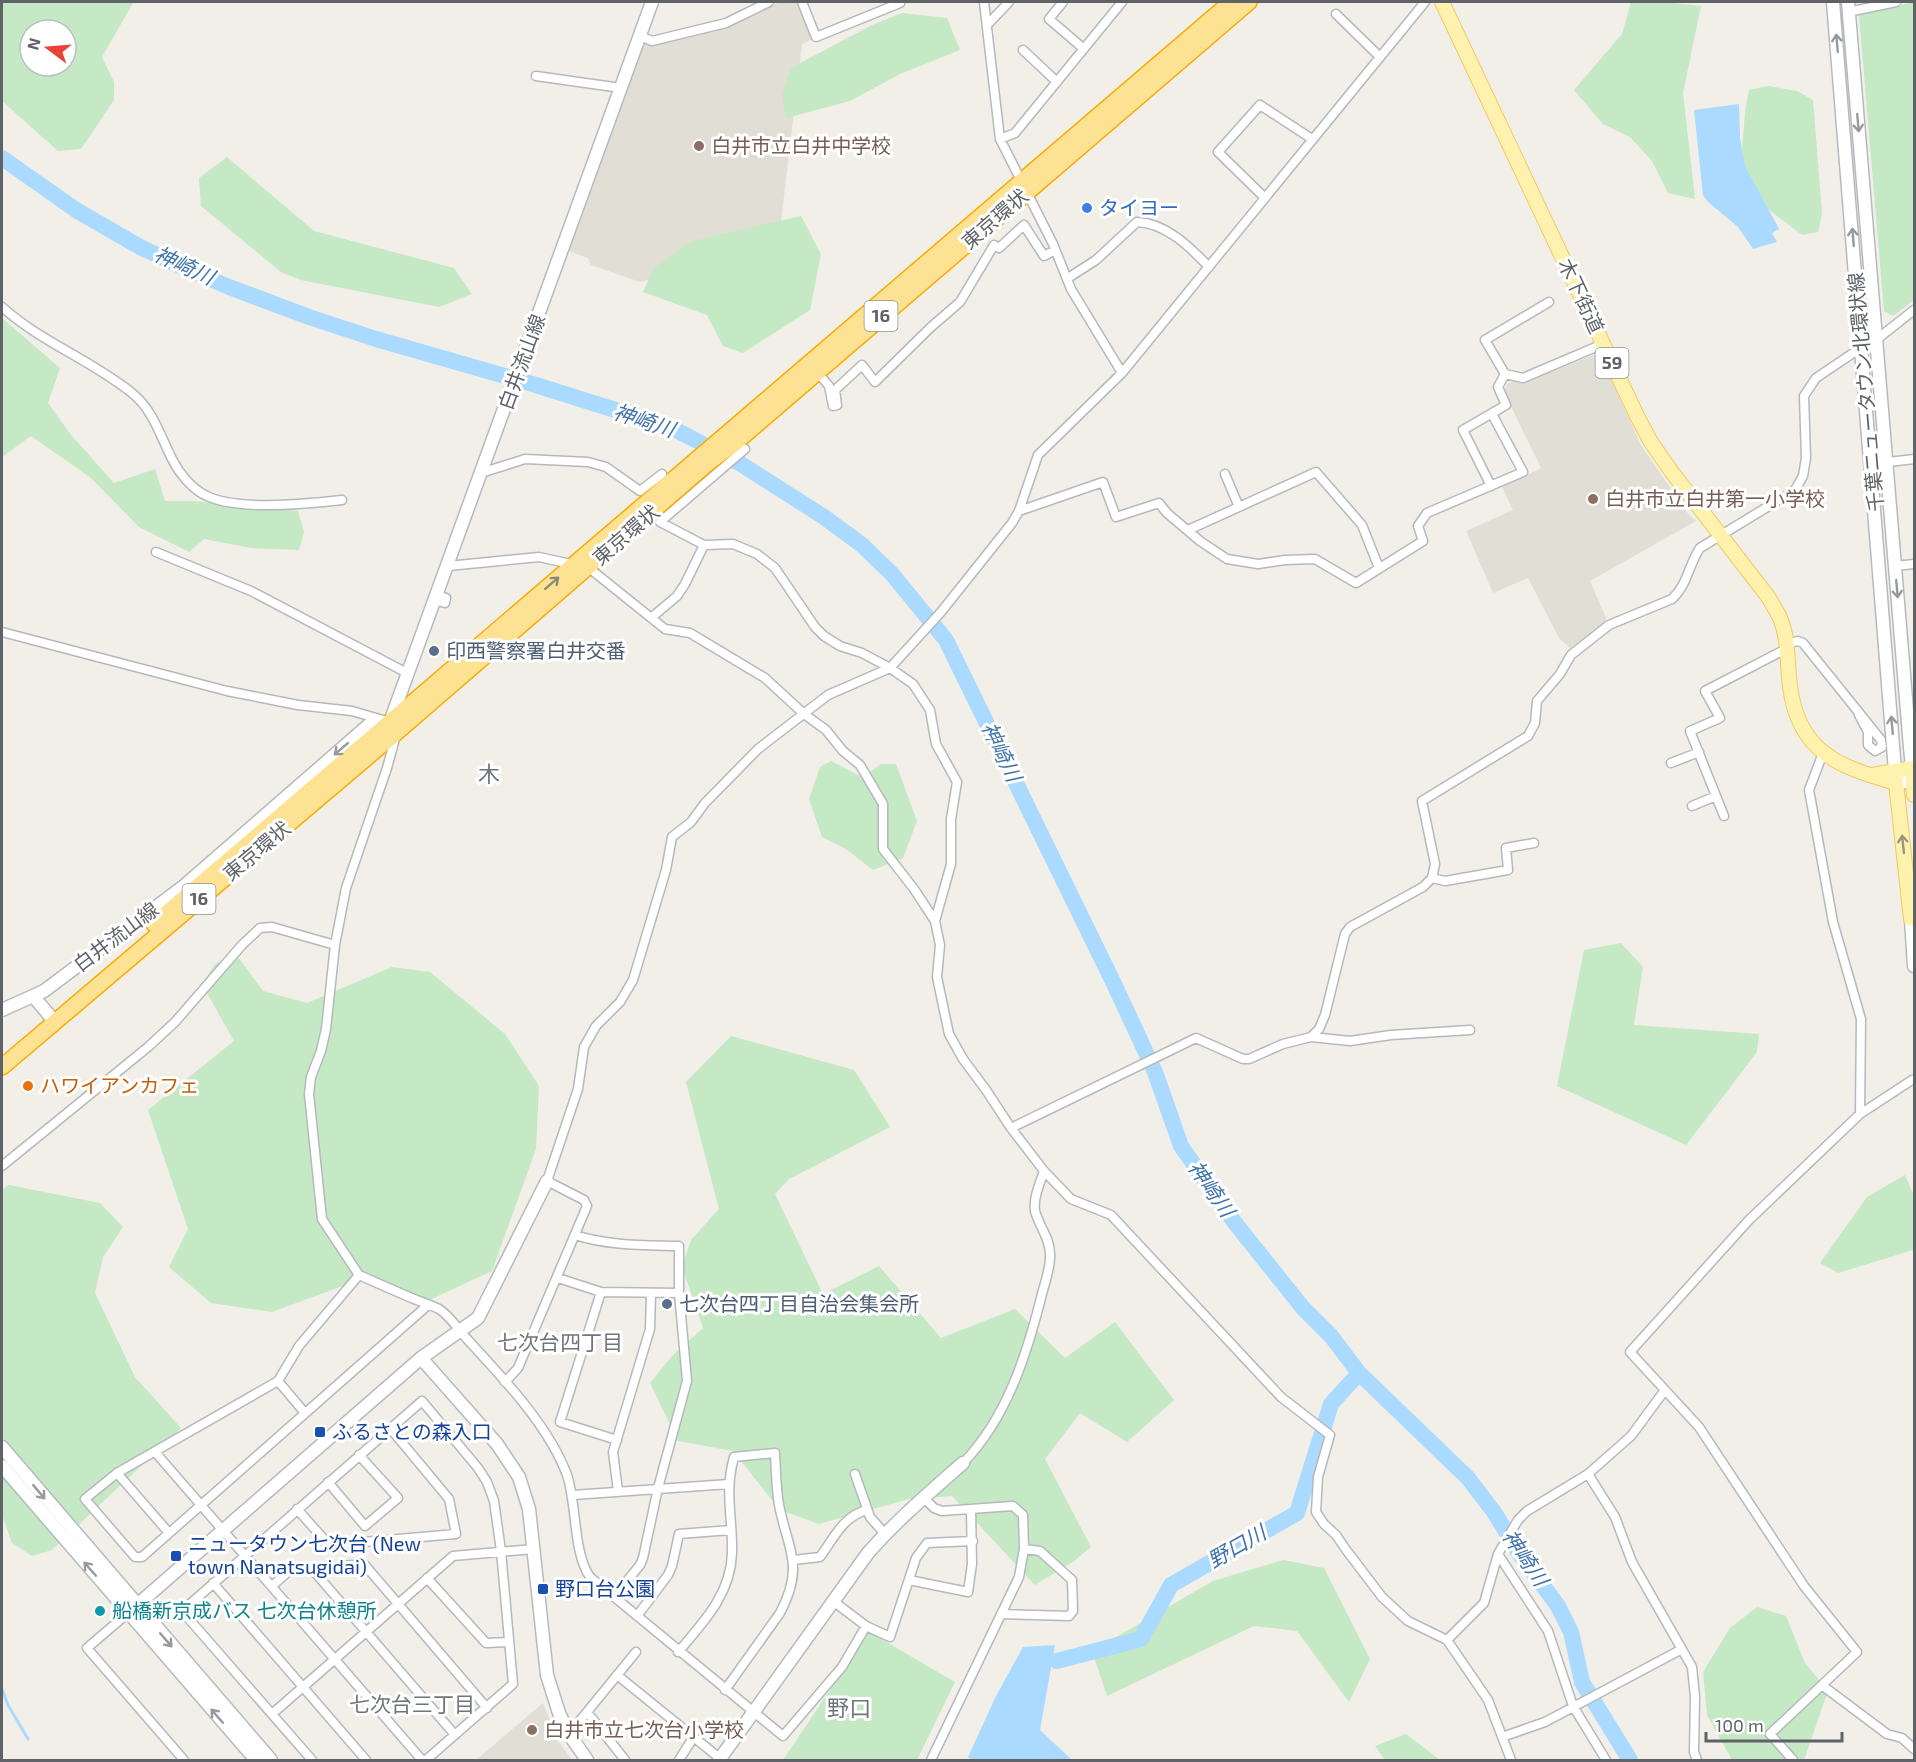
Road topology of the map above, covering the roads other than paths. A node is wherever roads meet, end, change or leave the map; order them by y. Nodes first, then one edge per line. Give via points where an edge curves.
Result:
1 (652, 2) edge
2 (769, 2) edge
3 (802, 2) edge
4 (984, 2) edge
5 (1008, 2) edge
6 (1063, 2) edge
7 (1122, 2) edge
8 (1232, 2) edge
9 (1250, 2) edge
10 (1425, 2) edge
11 (1442, 2) edge
12 (1833, 2) edge
13 (1896, 2) edge
14 (900, 3) dead end
15 (1848, 7) edge
16 (1336, 14) dead end
17 (988, 24) junction
18 (640, 36) junction
19 (1084, 49) junction
20 (1023, 50) dead end
21 (1380, 57) junction
22 (536, 76) dead end
23 (1057, 82) junction
24 (621, 88) junction
25 (1000, 139) junction
26 (1312, 139) junction
27 (1024, 187) junction
28 (1264, 198) junction
29 (1055, 250) junction
30 (1209, 267) junction
31 (1068, 278) junction
32 (1549, 302) dead end
33 (2, 308) edge
34 (1914, 310) edge
35 (1876, 340) junction
36 (1604, 344) junction
37 (1862, 347) junction
38 (817, 372) junction
39 (1122, 373) junction
40 (1505, 374) junction
41 (1492, 414) junction
42 (735, 443) junction
43 (1914, 459) edge
44 (1886, 462) junction
45 (710, 463) junction
46 (1872, 464) junction
47 (481, 473) junction
48 (662, 474) dead end
49 (1225, 474) dead end
50 (1491, 486) junction
51 (342, 500) dead end
52 (1239, 507) junction
53 (1020, 511) junction
54 (1188, 530) junction
55 (1720, 535) junction
56 (704, 545) junction
57 (156, 552) dead end
58 (573, 564) junction
59 (1914, 564) edge
60 (448, 566) junction
61 (1895, 566) junction
62 (589, 568) junction
63 (1379, 568) junction
64 (651, 618) junction
65 (2, 632) edge
66 (1786, 646) junction
67 (890, 668) junction
68 (409, 674) junction
69 (804, 714) junction
70 (1859, 715) dead end
71 (394, 727) junction
72 (1699, 752) junction
73 (1823, 753) junction
74 (1671, 763) dead end
75 (1896, 776) junction
76 (1914, 779) edge
77 (1716, 796) junction
78 (1692, 806) dead end
79 (1724, 816) dead end
80 (1534, 843) dead end
81 (1432, 878) junction
82 (1913, 919) edge
83 (935, 921) junction
84 (335, 945) junction
85 (1914, 966) edge
86 (34, 997) junction
87 (2, 1010) edge
88 (52, 1018) junction
89 (1470, 1030) dead end
90 (1311, 1037) junction
91 (2, 1054) edge
92 (2, 1068) edge
93 (1912, 1080) dead end
94 (1860, 1114) junction
95 (1011, 1128) junction
96 (2, 1166) edge
97 (1044, 1171) junction
98 (547, 1181) junction
99 (575, 1235) junction
100 (359, 1275) junction
101 (558, 1278) junction
102 (601, 1292) junction
103 (651, 1293) junction
104 (680, 1293) junction
105 (429, 1305) junction
106 (459, 1330) junction
107 (421, 1358) junction
108 (278, 1381) junction
109 (505, 1382) junction
110 (1665, 1390) junction
111 (305, 1413) junction
112 (390, 1428) junction
113 (617, 1440) junction
114 (2, 1447) edge
115 (155, 1452) junction
116 (359, 1455) junction
117 (963, 1463) joint
118 (2, 1466) edge
119 (117, 1473) junction
120 (855, 1474) dead end
121 (1588, 1474) junction
122 (328, 1482) junction
123 (729, 1484) junction
124 (658, 1488) junction
125 (618, 1491) junction
126 (573, 1495) junction
127 (923, 1497) junction
128 (201, 1505) junction
129 (297, 1509) junction
130 (971, 1509) junction
131 (867, 1510) junction
132 (731, 1530) junction
133 (222, 1531) junction
134 (169, 1533) junction
135 (885, 1534) junction
136 (973, 1540) junction
137 (534, 1549) junction
138 (1024, 1549) junction
139 (501, 1551) junction
140 (1498, 1554) junction
141 (243, 1556) junction
142 (794, 1560) junction
143 (312, 1569) junction
144 (428, 1578) junction
145 (909, 1580) junction
146 (213, 1583) junction
147 (272, 1586) junction
148 (614, 1597) junction
149 (833, 1601) junction
150 (398, 1604) junction
151 (132, 1610) junction
152 (1001, 1614) junction
153 (637, 1616) junction
154 (866, 1626) junction
155 (366, 1631) junction
156 (1447, 1640) junction
157 (508, 1642) junction
158 (1682, 1649) junction
159 (636, 1652) dead end
160 (678, 1652) junction
161 (334, 1658) junction
162 (617, 1675) junction
163 (1823, 1686) junction
164 (302, 1687) junction
165 (725, 1690) junction
166 (1573, 1706) junction
167 (487, 1708) junction
168 (587, 1712) junction
169 (753, 1712) junction
170 (272, 1714) junction
171 (569, 1734) junction
172 (455, 1735) junction
173 (1502, 1737) junction
174 (693, 1738) junction
175 (1914, 1749) edge
176 (720, 1760) edge
177 (184, 1761) edge
178 (256, 1761) edge
179 (271, 1761) edge
180 (312, 1761) edge
181 (366, 1761) edge
182 (424, 1761) edge
183 (587, 1761) edge
184 (625, 1761) edge
185 (679, 1761) edge
186 (931, 1761) edge
187 (1511, 1761) edge
188 (1606, 1761) edge
189 (1697, 1761) edge
190 (1793, 1761) edge

1 - 18 main road, 白井流山線
2 - 18 street via 726,23 652,41
3 - 14 street via 816,37
4 - 17 street
5 - 17 street
6 - 19 street via 1049,19
7 - 19 street
8 - 27 highway, 東京環状 / 16
9 - 27 highway, 東京環状 / 16
10 - 21 street
11 - 36 main road, 木下街道 / 59
37 -> 12 main road, 千葉ニュータウン北環状線
13 - 15 street
15 -> 35 main road, 千葉ニュータウン北環状線
16 - 21 street
17 - 25 street
18 - 24 main road, 白井流山線
19 - 23 street
20 - 23 street
21 - 26 street
22 - 24 street
23 - 25 street via 1016,133
24 - 47 main road, 白井流山線
25 - 27 street
26 - 28 street
26 - 28 street via 1260,105 1218,152
27 - 29 street
27 - 38 highway, 東京環状 / 16
27 - 42 highway, 東京環状 / 16
28 - 30 street
29 - 31 street
29 - 38 street via 1044,256 1024,225 999,248 994,245 960,302 875,382 862,365 835,390 837,405 834,406 829,386
30 - 31 street via 1180,239 1148,222 1137,222 1096,260
30 - 39 street
31 - 39 street
32 - 40 street via 1485,340
33 - 51 street via 33,332 133,394 155,420 185,479 207,497 266,504
34 - 35 street
35 - 44 main road, 千葉ニュータウン北環状線
36 - 40 street via 1523,378
36 - 55 main road, 木下街道 / 59 via 1651,442
37 - 46 main road, 千葉ニュータウン北環状線
37 - 55 street via 1816,378 1804,396 1806,458 1803,476 1795,490
38 - 42 highway, 東京環状 / 16
39 - 53 street via 1038,455
40 - 41 street via 1498,387 1506,405
41 - 50 street via 1463,430
41 - 50 street via 1523,471
42 - 45 highway, 東京環状 / 16
42 - 45 street
43 - 44 street
44 - 46 street
44 - 61 main road, 千葉ニュータウン北環状線
45 - 56 street via 660,522
45 - 58 highway, 東京環状 / 16
45 - 62 highway, 東京環状 / 16
75 -> 46 main road, 千葉ニュータウン北環状線
47 - 48 street via 525,459 579,461 606,467 640,491
47 - 60 main road, 白井流山線
49 - 52 street
50 - 63 street via 1427,513 1418,526 1423,541
52 - 54 street
52 - 63 street via 1316,472 1362,525
53 - 54 street via 1103,482 1116,517 1159,503
53 - 67 street via 941,612
54 - 63 street via 1227,559 1243,563 1315,559 1356,583
55 - 66 main road, 木下街道 / 59 via 1769,598 1780,618
55 - 81 street via 1700,548 1672,599 1609,625 1571,655 1537,701 1535,723 1528,736 1422,801 1435,864
56 - 64 street via 677,596
56 - 67 street via 733,544 757,554 775,568 824,636
57 - 68 street via 251,591
58 - 60 street via 538,557
58 - 62 street
71 -> 58 highway, 東京環状 / 16
59 - 61 street
60 - 68 main road, 白井流山線
61 -> 76 main road, 千葉ニュータウン北環状線
62 - 64 street
62 - 71 highway, 東京環状 / 16
64 - 69 street via 665,629 690,633 765,678
65 - 71 street via 227,692 352,711
66 - 70 street via 1803,643
66 - 72 street via 1705,691 1720,718 1690,731
66 - 73 main road, 木下街道 / 59 via 1794,709 1806,733
67 - 69 street via 828,696
67 - 83 street via 913,684 930,710 936,744 957,782 951,819 951,864
68 - 71 main road, 白井流山線
69 - 83 street via 860,765 883,804 883,849
69 - 98 street via 758,749 691,822 672,837 633,980 584,1047 578,1089
71 - 84 street via 387,768 346,888
71 -> 86 main road, 白井流山線 via 371,723 184,886
71 - 88 highway, 東京環状 / 16
72 - 74 street
72 - 77 street
73 - 75 main road, 木下街道 / 59 via 1870,776
73 - 94 street via 1809,790 1833,922 1861,1019
75 - 76 main road, 木下街道 / 59
82 -> 75 main road
77 - 78 street
77 - 79 street
80 - 81 street via 1506,848 1508,870 1445,881
81 - 90 street via 1423,887 1350,927 1325,1015
82 - 85 main road
83 - 95 street via 940,945 937,977 949,1034
84 - 96 street via 272,927 260,928 148,1047
84 - 100 street via 326,1029 309,1094 322,1219
86 - 87 main road, 白井流山線
86 - 88 main road
88 - 91 highway, 東京環状 / 16
88 - 92 highway, 東京環状 / 16
89 - 90 street via 1350,1041
90 - 95 street via 1250,1059 1237,1058 1196,1038
93 - 94 street
94 - 110 street via 1749,1220 1630,1352
95 - 97 street
97 - 117 street via 1035,1210 1050,1242 1050,1257 1036,1319 1008,1397
97 - 156 street via 1071,1199 1111,1215 1281,1397 1330,1435 1318,1477 1316,1512 1382,1596 1408,1620
98 - 99 street via 584,1200 587,1206
98 - 106 main road via 478,1318
99 - 101 street
99 - 104 street via 631,1245 679,1246
100 - 105 street
100 - 108 street via 299,1346
101 - 102 street
101 - 109 street via 518,1368
102 - 103 street
102 - 113 street via 560,1422
103 - 104 street
103 - 113 street via 650,1329
104 - 124 street via 687,1380
105 - 106 street via 440,1310
105 - 111 street
106 - 107 main road
106 - 109 street
107 - 133 main road
107 - 137 main road via 497,1444 519,1477 529,1509
108 - 111 street
108 - 115 street
109 - 126 street via 553,1445
110 - 121 street via 1631,1436
110 - 163 street via 1700,1427 1804,1586 1857,1652
111 - 128 street
112 - 116 street
112 - 129 street via 449,1499 456,1534 329,1545
112 - 139 street via 422,1401 487,1482 494,1501
113 - 125 street via 613,1452
114 -> 151 main road
115 - 119 street
115 - 128 street
116 - 122 street
116 - 122 street via 398,1498 366,1526
117 - 127 main road
151 -> 118 main road
119 - 134 street
119 - 134 street via 85,1499 135,1557 142,1557
120 - 131 street
121 - 140 street via 1527,1510
121 - 158 street via 1615,1517 1632,1562
122 - 129 street
123 - 124 street
123 - 132 street
123 - 142 street via 734,1457 775,1453 778,1503
124 - 125 street
124 - 148 street via 643,1558
125 - 126 street
126 - 148 street via 583,1568
127 - 130 street via 942,1511
127 - 135 main road
128 - 133 street
128 - 134 street
129 - 141 street
130 - 136 street
130 - 138 street via 1013,1506 1023,1515
131 - 135 street
131 - 142 street via 848,1517 820,1557
132 - 153 street via 678,1534 668,1575
132 - 160 street via 730,1567 721,1596
133 - 141 street
133 - 151 main road
135 - 149 main road
136 - 145 street via 927,1543 916,1558
136 - 145 street via 968,1592
137 - 139 street
137 - 171 main road via 547,1675
138 - 152 street via 1019,1577
138 - 152 street via 1040,1551 1072,1580 1073,1611 1068,1616
139 - 144 street via 453,1556
139 - 157 street
140 - 156 street via 1484,1603
140 - 166 street via 1548,1631
141 - 146 street
141 - 147 street
142 - 165 street via 792,1583 780,1613
143 - 147 street via 289,1571
143 - 150 street via 364,1564
143 - 155 street
144 - 150 street
144 - 157 street via 486,1643
145 - 154 street via 890,1637
146 - 164 street
146 - 170 street via 182,1611
147 - 161 street
148 - 153 street
149 - 154 street
149 - 169 main road
150 - 155 street
150 - 167 street
151 - 177 street via 87,1648
178 -> 151 main road
151 -> 179 main road
152 - 186 street
153 - 160 street
154 - 169 street via 842,1667 783,1736
155 - 161 street
155 - 172 street
156 - 173 street via 1488,1700
157 - 167 street via 513,1684
158 - 166 street
158 - 189 street via 1692,1666
159 - 162 street
160 - 165 street
161 - 164 street
161 - 182 street
162 - 168 street
162 - 174 street
163 - 175 street via 1887,1734 1902,1738
163 - 190 street via 1770,1734
164 - 170 street
164 - 181 street
165 - 169 street
166 - 173 street via 1545,1722
166 - 188 street
167 - 172 street
168 - 171 street
168 - 184 street
169 - 176 main road
170 - 180 street
171 - 183 main road
172 - 182 street
173 - 187 street
174 - 176 street
174 - 185 street

